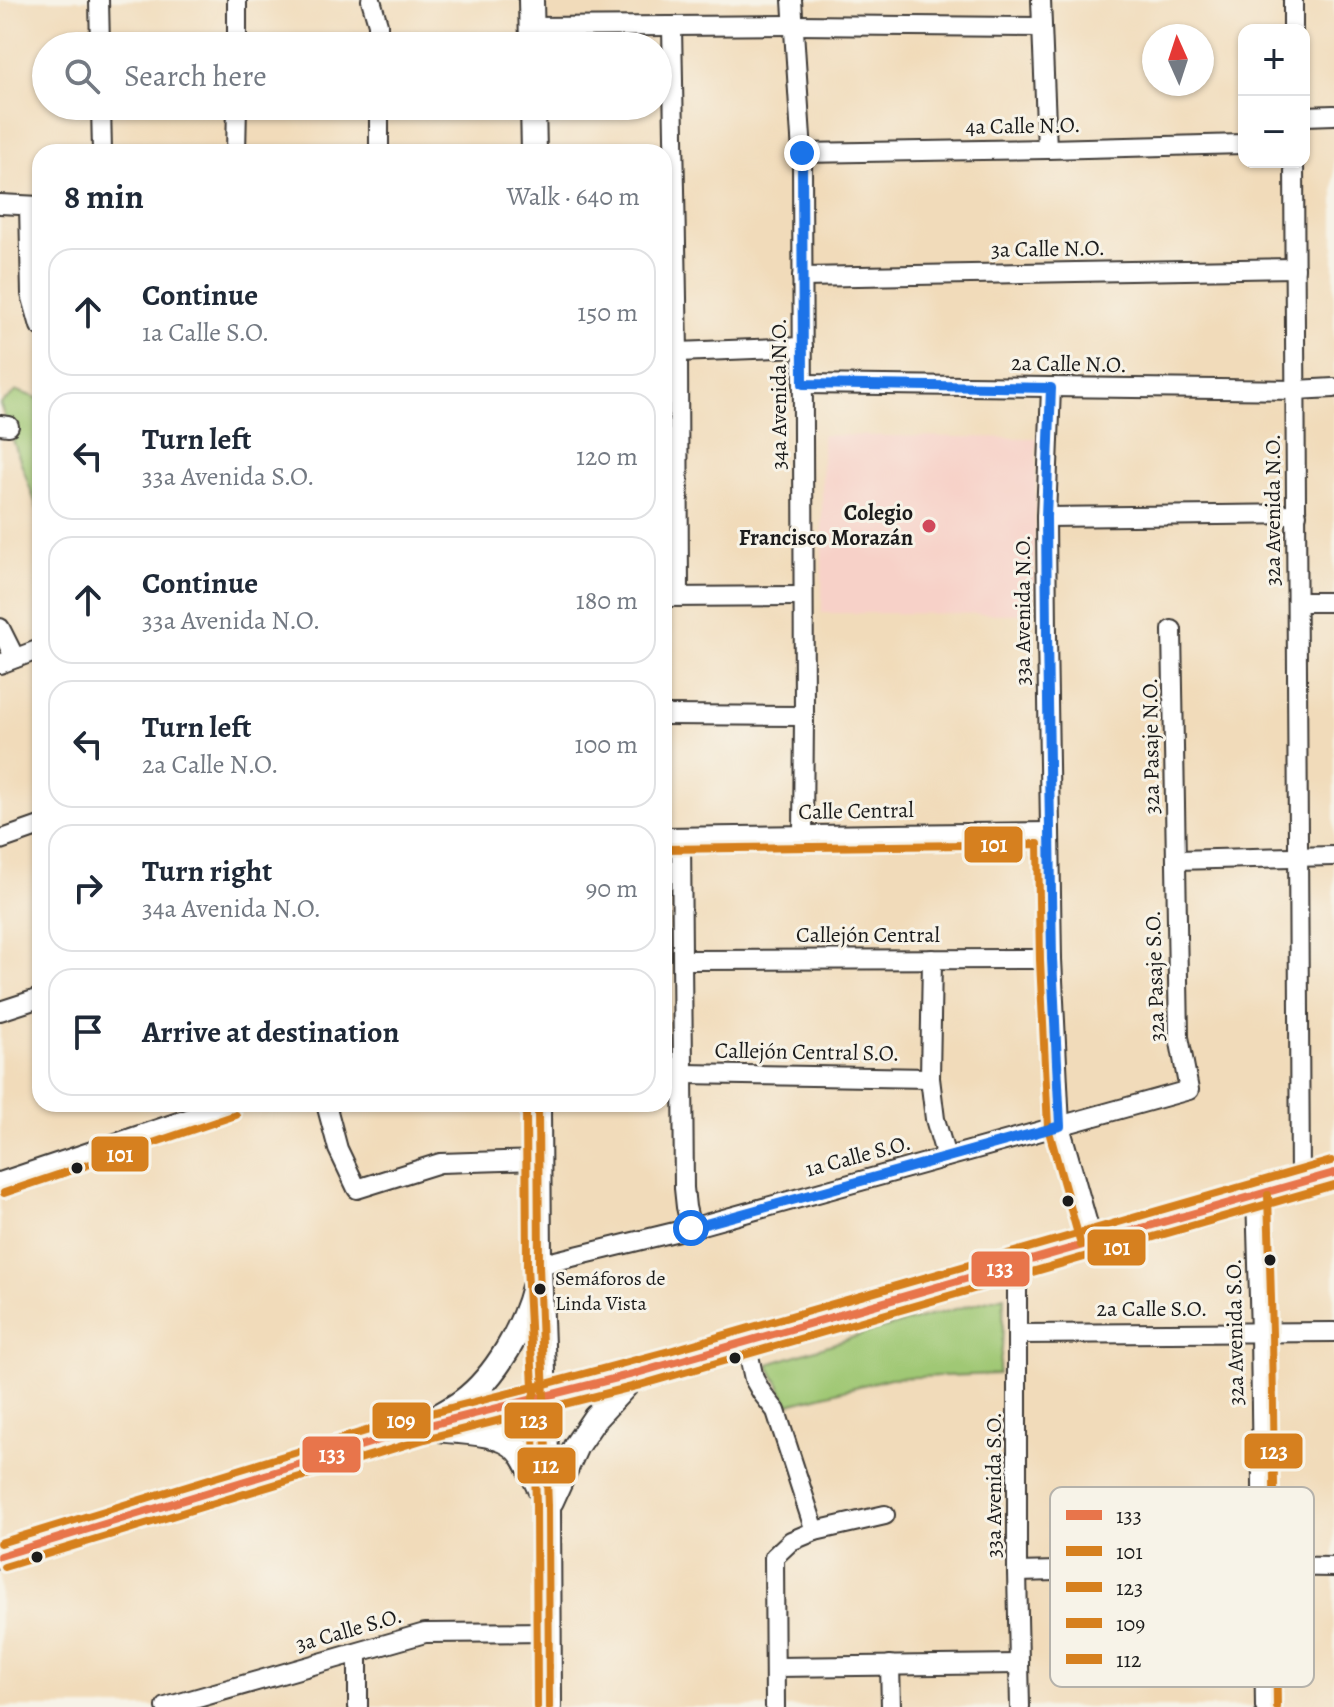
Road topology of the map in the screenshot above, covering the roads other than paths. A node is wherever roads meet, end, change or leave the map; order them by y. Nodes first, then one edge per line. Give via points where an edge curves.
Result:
1 (99, 0) edge
2 (237, 0) edge
3 (371, 0) edge
4 (792, 0) edge
5 (1041, 0) edge
6 (1293, 0) edge
7 (531, 1) edge
8 (1293, 24) edge
9 (793, 25) junction
10 (672, 27) junction
11 (1041, 27) junction
12 (100, 32) edge
13 (237, 32) edge
14 (378, 32) edge
15 (532, 32) edge
16 (602, 32) edge
17 (1334, 115) edge
18 (1310, 116) edge
19 (101, 120) edge
20 (237, 120) edge
21 (379, 120) edge
22 (533, 120) edge
23 (102, 144) edge
24 (236, 144) edge
25 (379, 144) edge
26 (534, 144) edge
27 (1238, 144) edge
28 (1047, 149) junction
29 (802, 153) junction
30 (1294, 168) edge
31 (0, 204) edge
32 (32, 206) edge
33 (32, 265) edge
34 (1295, 268) junction
35 (802, 277) junction
36 (32, 298) edge
37 (803, 347) junction
38 (678, 352) junction
39 (803, 384) junction
40 (1051, 388) junction
41 (1334, 388) edge
42 (1296, 390) junction
43 (1297, 514) junction
44 (1046, 517) junction
45 (672, 596) edge
46 (803, 596) junction
47 (1298, 602) junction
48 (1334, 602) edge
49 (0, 628) edge
50 (1172, 630) dead end
51 (32, 652) edge
52 (8, 661) edge
53 (672, 715) edge
54 (804, 716) junction
55 (32, 829) edge
56 (1050, 832) junction
57 (803, 835) junction
58 (672, 838) edge
59 (0, 840) edge
60 (1334, 856) edge
61 (1300, 857) junction
62 (1177, 860) junction
63 (932, 959) junction
64 (1052, 959) junction
65 (683, 960) junction
66 (32, 1001) edge
67 (0, 1011) edge
68 (684, 1074) junction
69 (930, 1078) junction
70 (1189, 1090) joint
71 (208, 1112) edge
72 (328, 1112) edge
73 (538, 1112) edge
74 (1060, 1126) junction
75 (946, 1157) junction
76 (538, 1160) junction
77 (1334, 1173) edge
78 (0, 1182) edge
79 (1300, 1183) junction
80 (1256, 1195) junction
81 (691, 1228) junction
82 (1093, 1242) junction
83 (1017, 1264) junction
84 (539, 1265) junction
85 (1334, 1332) edge
86 (1260, 1333) junction
87 (1018, 1334) junction
88 (746, 1342) junction
89 (637, 1373) junction
90 (545, 1396) junction
91 (422, 1427) junction
92 (1262, 1487) edge
93 (548, 1506) junction
94 (885, 1515) dead end
95 (815, 1531) junction
96 (0, 1556) edge
97 (1314, 1567) edge
98 (1334, 1567) edge
99 (1050, 1571) edge
100 (1017, 1572) junction
101 (549, 1632) junction
102 (358, 1653) junction
103 (1019, 1664) junction
104 (890, 1665) junction
105 (776, 1667) junction
106 (1265, 1687) edge
107 (166, 1707) edge
108 (358, 1707) edge
109 (549, 1707) edge
110 (775, 1707) edge
111 (891, 1707) edge
112 (1020, 1707) edge
113 (1265, 1707) edge

1 - 12 street
2 - 13 street
3 - 14 street
4 - 9 street, 34a Avenida N.O.
5 - 11 street
6 - 8 street
7 - 15 main road
9 - 10 street
9 - 11 street
9 - 29 street, 34a Avenida N.O.
10 - 16 street
10 - 38 street
11 - 28 street
17 - 18 street
19 - 23 street
20 - 24 street
21 - 25 street
22 - 26 main road
27 - 28 street, 4a Calle N.O.
28 - 29 street, 4a Calle N.O.
29 - 35 street, 34a Avenida N.O.
30 - 34 street, 32a Avenida N.O.
31 - 32 street
33 - 36 street
34 - 35 street, 3a Calle N.O.
34 - 42 street, 32a Avenida N.O.
35 - 37 street, 34a Avenida N.O.
37 - 38 street
37 - 39 street, 34a Avenida N.O.
38 - 45 street
39 - 40 street, 2a Calle N.O.
39 - 46 street, 34a Avenida N.O.
40 - 42 street, 2a Calle N.O.
40 - 44 street, 33a Avenida N.O.
41 - 42 street, 2a Calle N.O.
42 - 43 street, 32a Avenida N.O.
43 - 44 street
43 - 47 street, 32a Avenida N.O.
44 - 56 street, 33a Avenida N.O.
45 - 46 street
46 - 54 street, 34a Avenida N.O.
47 - 48 street
47 - 61 street, 32a Avenida N.O.
49 - 52 street
50 - 62 street, 32a Pasaje N.O.
51 - 52 street
53 - 54 street
54 - 57 street, 34a Avenida N.O.
55 - 59 street
56 - 57 street, Calle Central
56 - 64 street
57 - 58 street, Calle Central
58 - 65 street
60 - 61 street
61 - 62 street
61 - 79 street
62 - 70 street, 32a Pasaje S.O. via 1179,1037
63 - 64 street, Callejón Central
63 - 65 street, Callejón Central
63 - 69 street
64 - 74 street
65 - 68 street
66 - 67 street
68 - 69 street, Callejón Central S.O.
68 - 81 street via 684,1188
69 - 75 street
70 - 74 street, 1a Calle S.O.
71 - 78 street
72 - 76 street via 357,1189 440,1163
73 - 76 main road
74 - 75 street, 1a Calle S.O.
74 - 82 street
75 - 81 street, 1a Calle S.O.
76 - 84 main road
77 - 79 main road
79 - 80 main road
80 - 82 main road
80 - 86 street, 32a Avenida S.O.
81 - 84 street, 1a Calle S.O.
82 - 83 main road
83 - 87 street, 33a Avenida S.O.
83 - 88 main road
84 - 90 main road
84 - 91 main road via 515,1338 492,1371 464,1400
85 - 86 street, 2a Calle S.O.
86 - 87 street, 2a Calle S.O.
86 - 92 street, 32a Avenida S.O.
87 - 100 street, 33a Avenida S.O.
88 - 89 main road
88 - 95 street via 754,1379 776,1411
89 - 90 main road
89 - 93 main road via 576,1446
90 - 91 main road
90 - 93 main road
91 - 93 main road via 498,1437 513,1444
91 - 96 main road
93 - 101 main road
94 - 95 street
95 - 105 street via 791,1541 774,1557
97 - 98 street
99 - 100 street
100 - 103 street, 33a Avenida S.O.
101 - 102 street, 3a Calle S.O. via 425,1633
101 - 109 main road
102 - 107 street, 3a Calle S.O.
102 - 108 street
103 - 104 street
103 - 112 street, 33a Avenida S.O.
104 - 105 street
104 - 111 street
105 - 110 street
106 - 113 street, 32a Avenida S.O.

